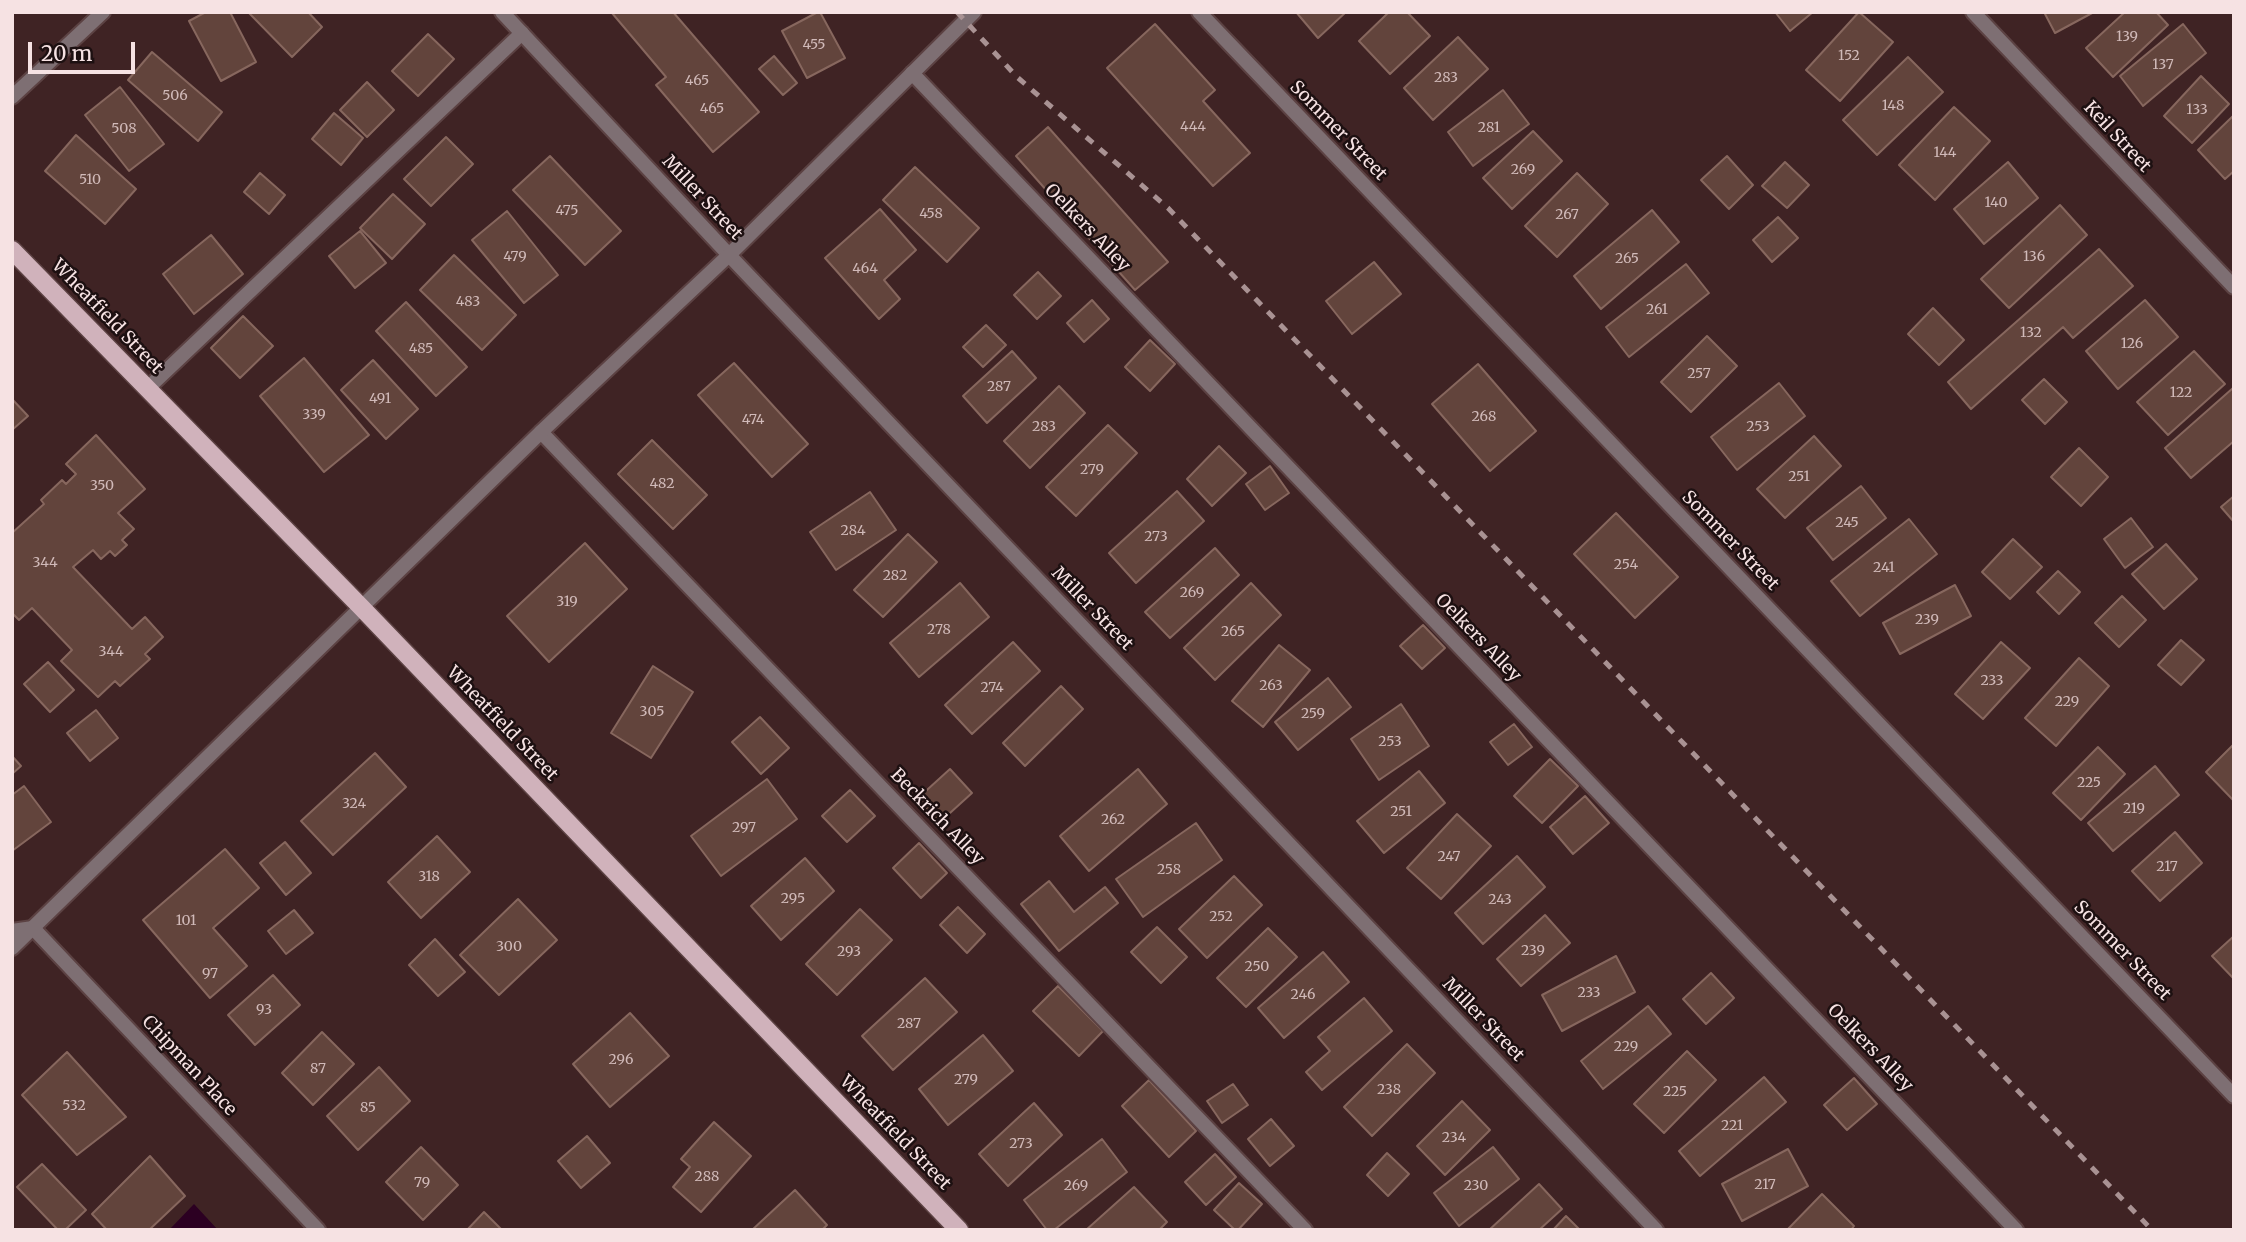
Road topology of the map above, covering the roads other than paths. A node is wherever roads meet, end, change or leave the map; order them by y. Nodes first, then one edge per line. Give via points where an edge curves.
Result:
1 (103, 12) edge
2 (502, 12) edge
3 (974, 12) edge
4 (1199, 12) edge
5 (1973, 12) edge
6 (522, 33) junction
7 (912, 73) junction
8 (12, 97) edge
9 (12, 250) edge
10 (729, 255) junction
11 (2234, 287) edge
12 (148, 388) junction
13 (541, 432) junction
14 (362, 608) junction
15 (33, 928) junction
16 (12, 931) edge
17 (12, 948) edge
18 (2234, 1096) edge
19 (318, 1230) edge
20 (959, 1230) edge
21 (1305, 1230) edge
22 (1656, 1230) edge
23 (2016, 1230) edge

1 - 8 street
2 - 6 street, Miller Street
3 - 7 street
4 - 18 street, Sommer Street
5 - 11 street, Keil Street
6 - 10 street, Miller Street
6 - 12 street
7 - 10 street
7 - 23 street, Oelkers Alley
9 - 12 main road, Wheatfield Street
10 - 13 street
10 - 22 street, Miller Street
12 - 14 main road, Wheatfield Street
13 - 14 street
13 - 21 street, Beckrich Alley
14 - 15 street
14 - 20 main road, Wheatfield Street
15 - 16 street
15 - 17 street
15 - 19 street, Chipman Place

